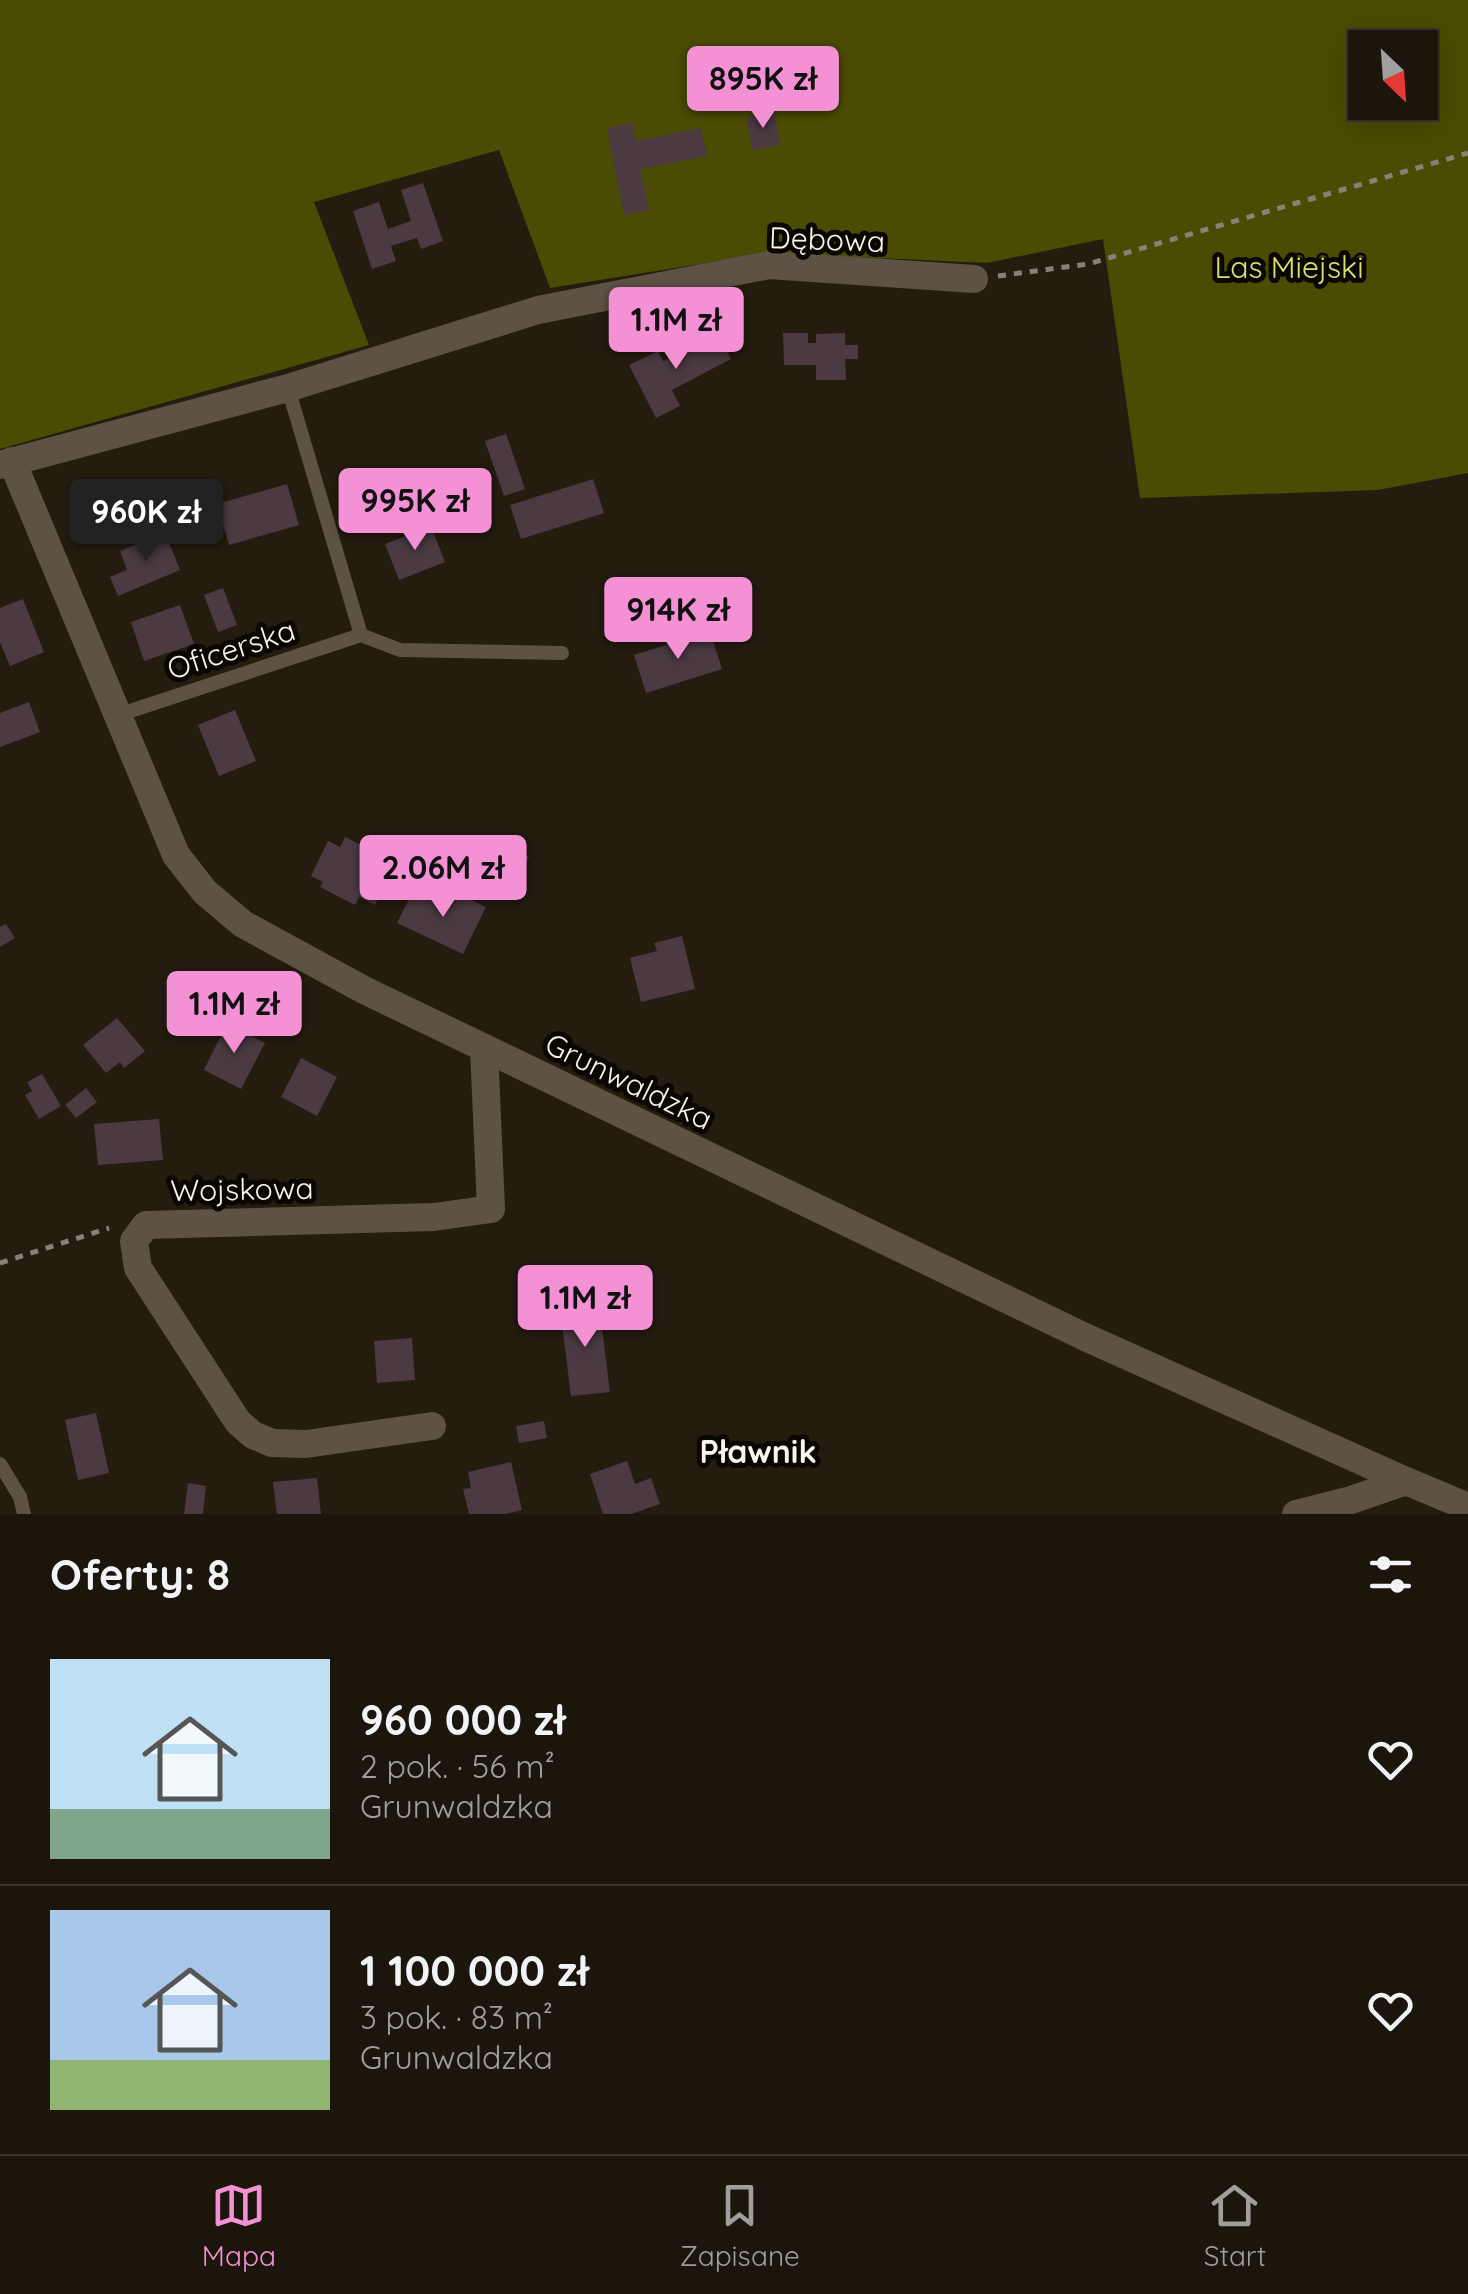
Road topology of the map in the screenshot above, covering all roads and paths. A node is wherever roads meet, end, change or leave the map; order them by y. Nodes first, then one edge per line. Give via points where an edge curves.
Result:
1 (1468, 152) edge
2 (974, 280) joint
3 (288, 388) junction
4 (6, 463) edge
5 (361, 636) junction
6 (562, 653) dead end
7 (118, 715) junction
8 (484, 1048) junction
9 (146, 1224) junction
10 (0, 1264) edge
11 (432, 1426) dead end
12 (0, 1464) edge
13 (1406, 1481) junction
14 (1468, 1507) edge
15 (24, 1514) edge
16 (1296, 1514) edge

1 - 2 path via 1088,264
2 - 3 street, Dębowa via 770,266 538,310
3 - 4 street, Dębowa
3 - 5 lane
4 - 7 street, Grunwaldzka
5 - 6 lane via 400,650
5 - 7 lane, Oficerska
7 - 8 street, Grunwaldzka via 176,855 205,892 243,924
8 - 9 street, Wojskowa via 491,1209 434,1217
8 - 13 street, Grunwaldzka via 1085,1337
9 - 10 path via 111,1228
9 - 11 street, Wojskowa via 134,1241 138,1268 238,1422 254,1435 306,1444
12 - 15 lane
13 - 14 street, Grunwaldzka
13 - 16 street

